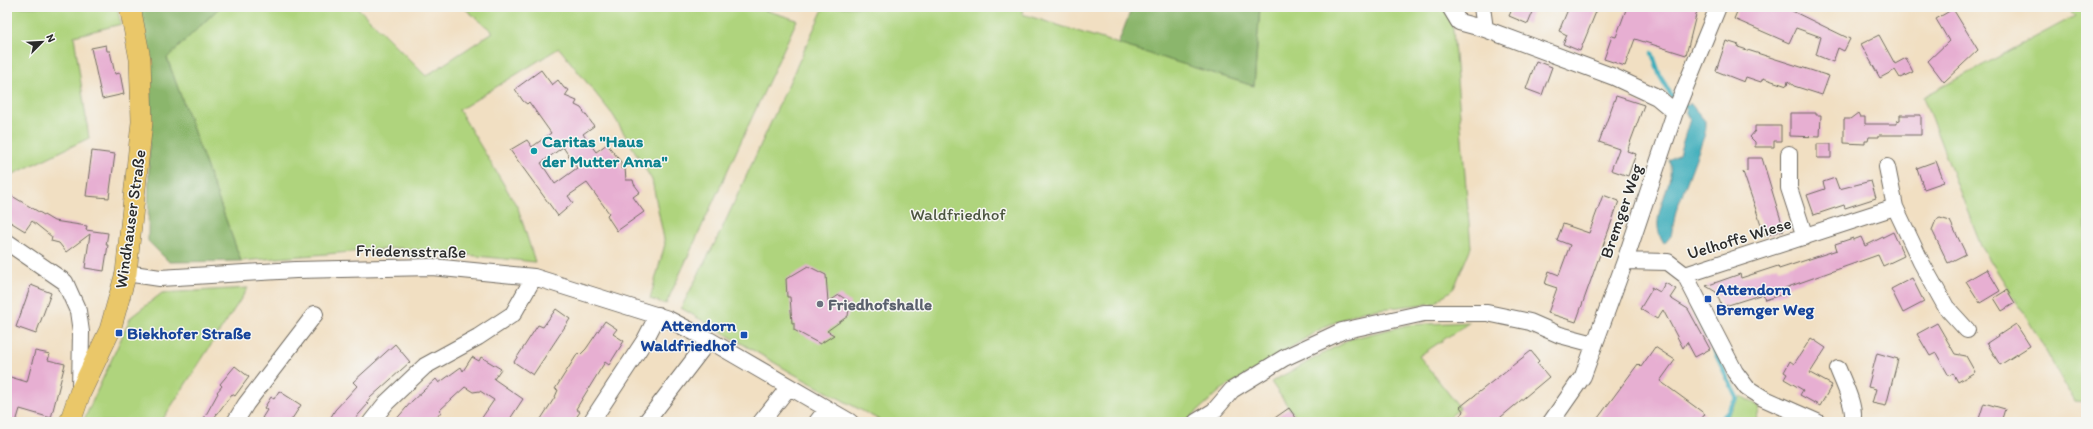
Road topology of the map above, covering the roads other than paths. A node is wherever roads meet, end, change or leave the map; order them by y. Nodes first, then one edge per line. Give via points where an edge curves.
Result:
1 (130, 7) edge
2 (1482, 7) edge
3 (1718, 7) edge
4 (1450, 8) edge
5 (1485, 29) junction
6 (1679, 104) junction
7 (1789, 154) dead end
8 (1887, 167) dead end
9 (1895, 207) junction
10 (1805, 237) junction
11 (7, 242) edge
12 (1625, 261) junction
13 (126, 272) junction
14 (1685, 275) junction
15 (534, 277) junction
16 (315, 314) dead end
17 (658, 315) junction
18 (1967, 330) dead end
19 (709, 340) junction
20 (1594, 344) junction
21 (1838, 369) dead end
22 (789, 386) junction
23 (80, 393) junction
24 (827, 409) junction
25 (70, 422) edge
26 (236, 422) edge
27 (371, 422) edge
28 (591, 422) edge
29 (646, 422) edge
30 (760, 422) edge
31 (817, 422) edge
32 (850, 422) edge
33 (1196, 422) edge
34 (1551, 422) edge
35 (1817, 422) edge
36 (1852, 422) edge

1 - 13 main road, Windhauser Straße via 140,59 142,122
2 - 5 street
3 - 6 street, Bremger Weg
4 - 5 street via 1459,22
5 - 6 street
6 - 12 street, Bremger Weg
7 - 10 street, Uelhoffs Wiese via 1789,188
8 - 9 street
9 - 10 street, Uelhoffs Wiese
9 - 18 street via 1946,307
10 - 14 street, Uelhoffs Wiese
11 - 23 street via 65,282 78,311 80,325
12 - 14 street via 1668,262
12 - 20 street, Bremger Weg
13 - 15 street, Friedensstraße via 160,278 296,270 432,267
13 - 23 main road, Windhauser Straße via 110,330
14 - 35 street via 1735,372 1747,388 1763,398
15 - 17 street, Friedensstraße
15 - 27 street via 513,314 425,366 386,403
16 - 26 street via 246,404
17 - 19 street, Friedensstraße
17 - 28 street via 645,340
19 - 22 street, Friedensstraße
19 - 29 street
20 - 33 street via 1560,335 1530,322 1487,313 1424,313 1342,331 1284,358 1232,390 1214,411
20 - 34 street, Bremger Weg via 1583,376
21 - 36 street via 1847,390 1854,417
22 - 24 street, Friedensstraße
22 - 30 street
23 - 25 main road, Windhauser Straße
24 - 31 street
24 - 32 street, Friedensstraße

